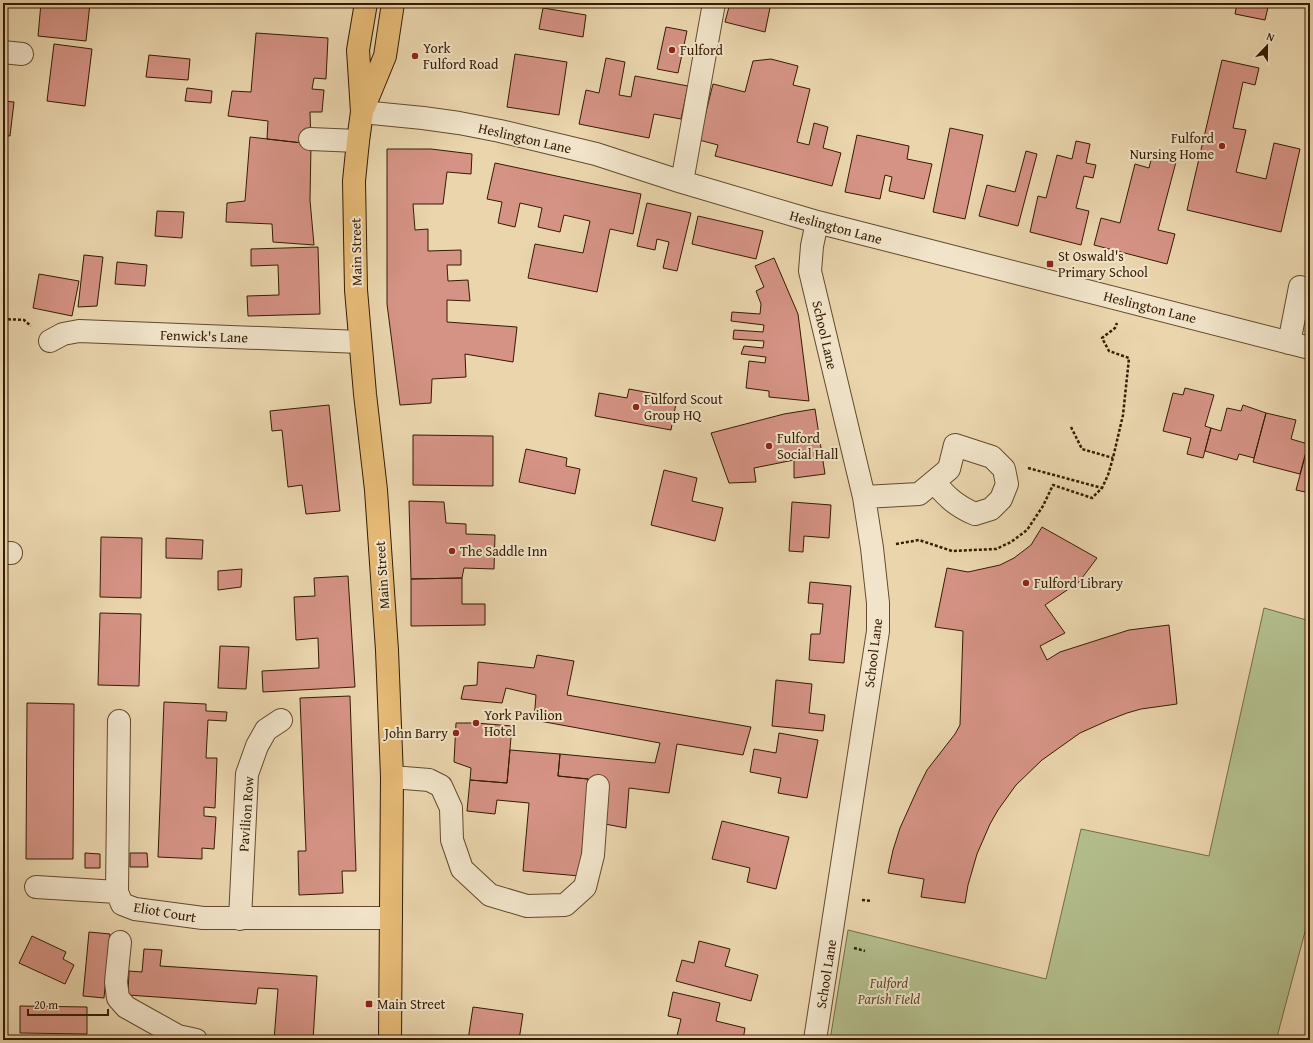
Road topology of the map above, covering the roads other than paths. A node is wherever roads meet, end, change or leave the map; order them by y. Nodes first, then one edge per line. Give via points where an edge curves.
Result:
1 (366, 3) edge
2 (393, 3) edge
3 (714, 3) edge
4 (362, 112) junction
5 (310, 139) dead end
6 (358, 141) junction
7 (682, 182) junction
8 (817, 222) junction
9 (1300, 287) dead end
10 (50, 341) dead end
11 (360, 342) junction
12 (1289, 343) junction
13 (1310, 348) edge
14 (934, 482) junction
15 (864, 497) junction
16 (281, 720) dead end
17 (119, 721) dead end
18 (392, 777) junction
19 (598, 786) dead end
20 (36, 887) dead end
21 (117, 892) junction
22 (391, 918) junction
23 (240, 919) junction
24 (120, 942) dead end
25 (196, 1040) edge
26 (390, 1040) edge
27 (815, 1040) edge

1 - 4 main road, Main Street via 358,50
2 - 4 main road, Main Street via 385,56
3 - 7 street
4 - 6 main road, Main Street
4 - 7 street, Heslington Lane via 429,119 500,131 596,154
5 - 6 street
6 - 11 main road, Main Street via 354,181 356,290
7 - 8 street, Heslington Lane
8 - 12 street, Heslington Lane
8 - 15 street, School Lane via 810,271
9 - 12 street
10 - 11 street, Fenwick's Lane via 64,334 79,331
11 - 18 main road, Main Street via 376,490 387,650
12 - 13 street, Heslington Lane
14 - 14 street via 949,469 956,445 992,457 1004,469 1007,484 1001,499 991,509 975,514 948,498
14 - 15 street via 919,494
15 - 27 street, School Lane via 878,603 878,631
16 - 23 street, Pavilion Row via 266,730 247,774
17 - 21 street, Eliot Court
18 - 19 street via 429,780 441,786 451,808 452,840 462,869 490,895 526,906 565,905 585,887 593,855
18 - 22 main road, Main Street
20 - 21 street
21 - 23 street, Eliot Court via 122,904 135,909 202,918
22 - 23 street, Eliot Court
22 - 26 main road, Main Street
24 - 25 street via 116,982 118,998 126,1007 178,1036

